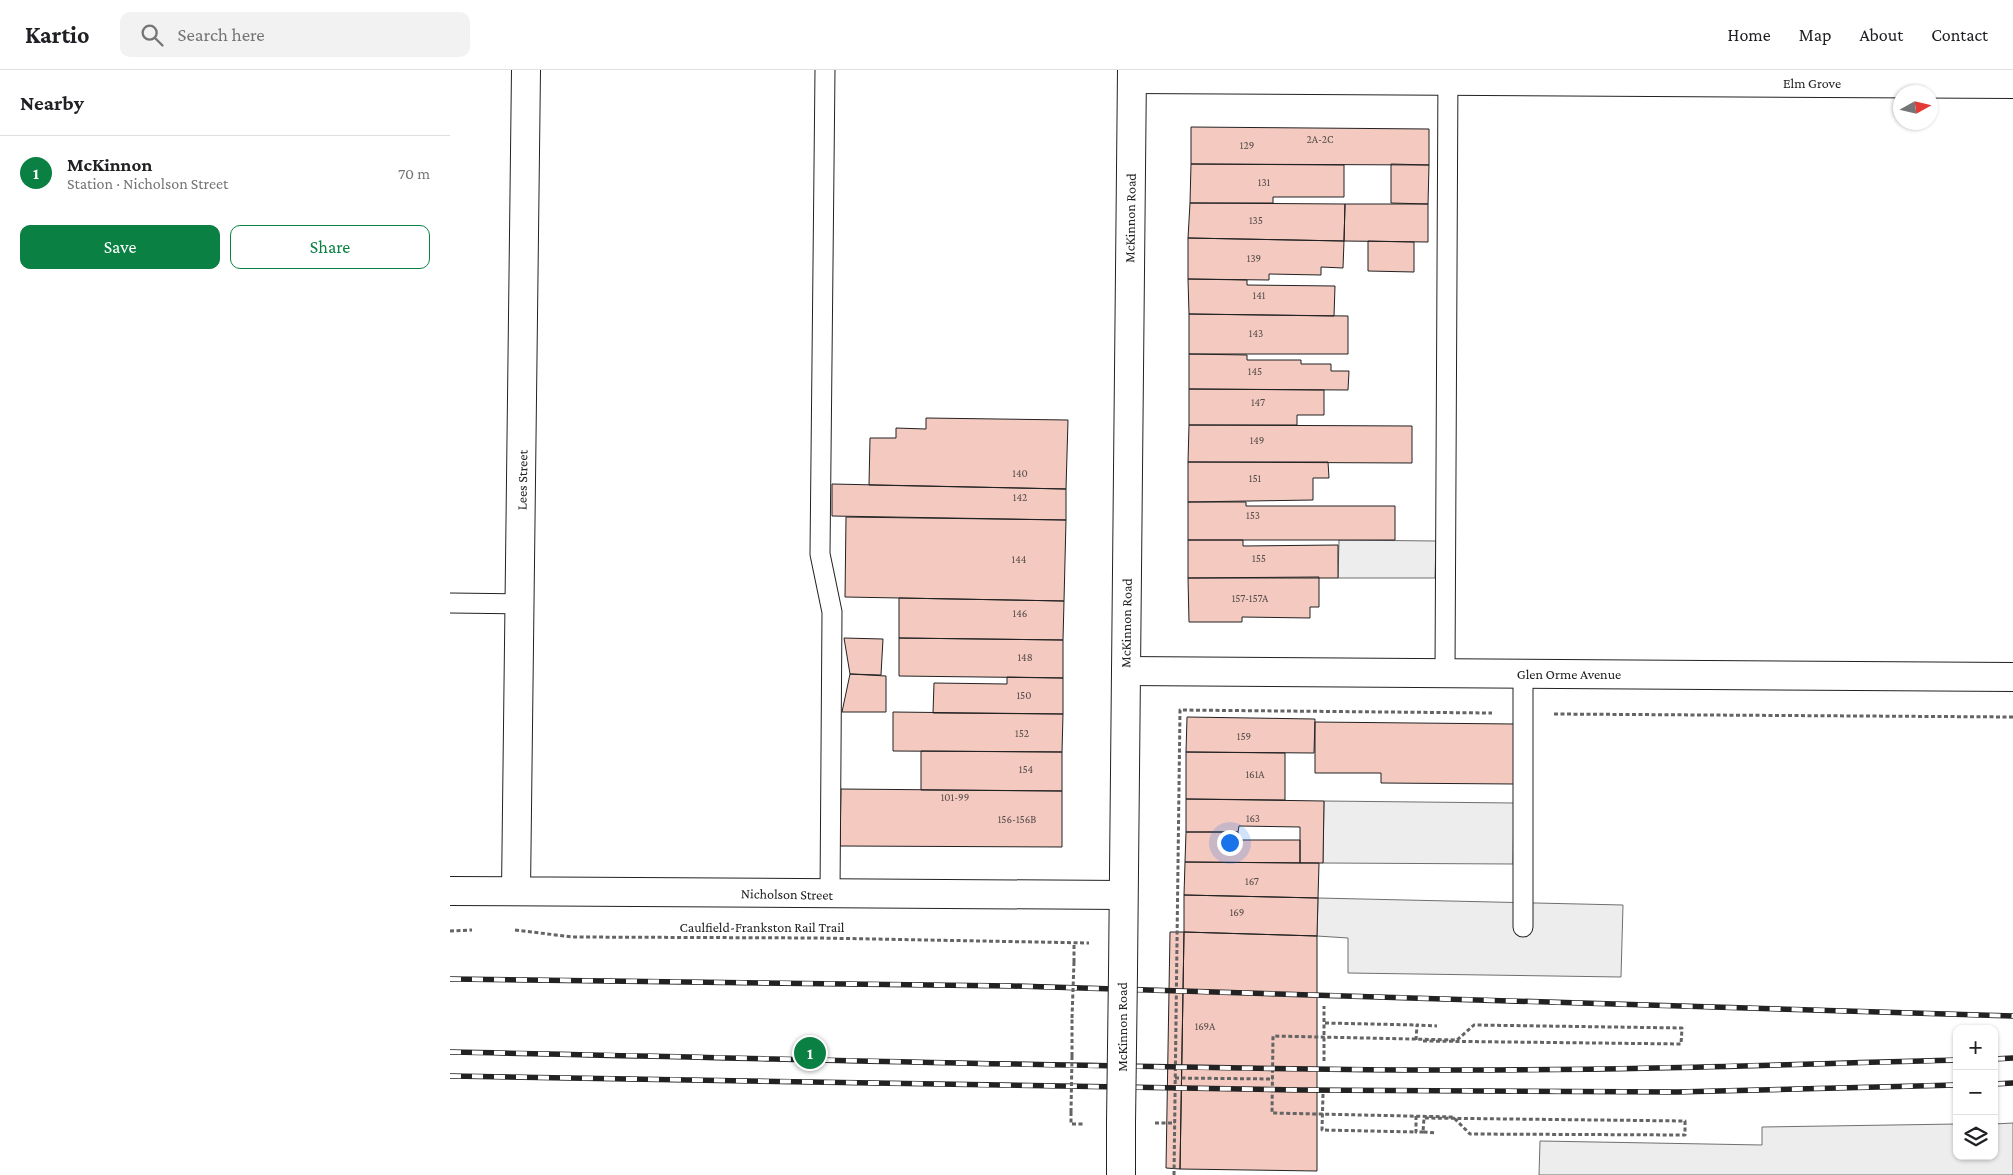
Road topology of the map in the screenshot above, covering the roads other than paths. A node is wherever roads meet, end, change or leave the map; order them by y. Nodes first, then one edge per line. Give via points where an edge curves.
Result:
1 (526, 70) edge
2 (825, 70) edge
3 (1132, 74) edge
4 (1448, 75) edge
5 (2013, 84) edge
6 (450, 603) edge
7 (521, 604) junction
8 (1126, 671) junction
9 (1445, 673) junction
10 (1523, 674) junction
11 (2013, 677) edge
12 (450, 891) edge
13 (516, 891) junction
14 (830, 894) junction
15 (1123, 895) junction
16 (1523, 927) dead end
17 (1121, 1175) edge

1 - 7 street, Lees Street
2 - 14 lane via 820,554 832,612
3 - 4 street, Elm Grove
3 - 8 street, McKinnon Road
4 - 5 street, Elm Grove
4 - 9 lane
6 - 7 lane
7 - 13 street, Lees Street
8 - 9 street, Glen Orme Avenue
8 - 15 street, McKinnon Road
9 - 10 street, Glen Orme Avenue
10 - 11 street, Glen Orme Avenue
10 - 16 lane
12 - 13 street, Nicholson Street
13 - 14 street, Nicholson Street
14 - 15 street, Nicholson Street
15 - 17 street, McKinnon Road, bridge

